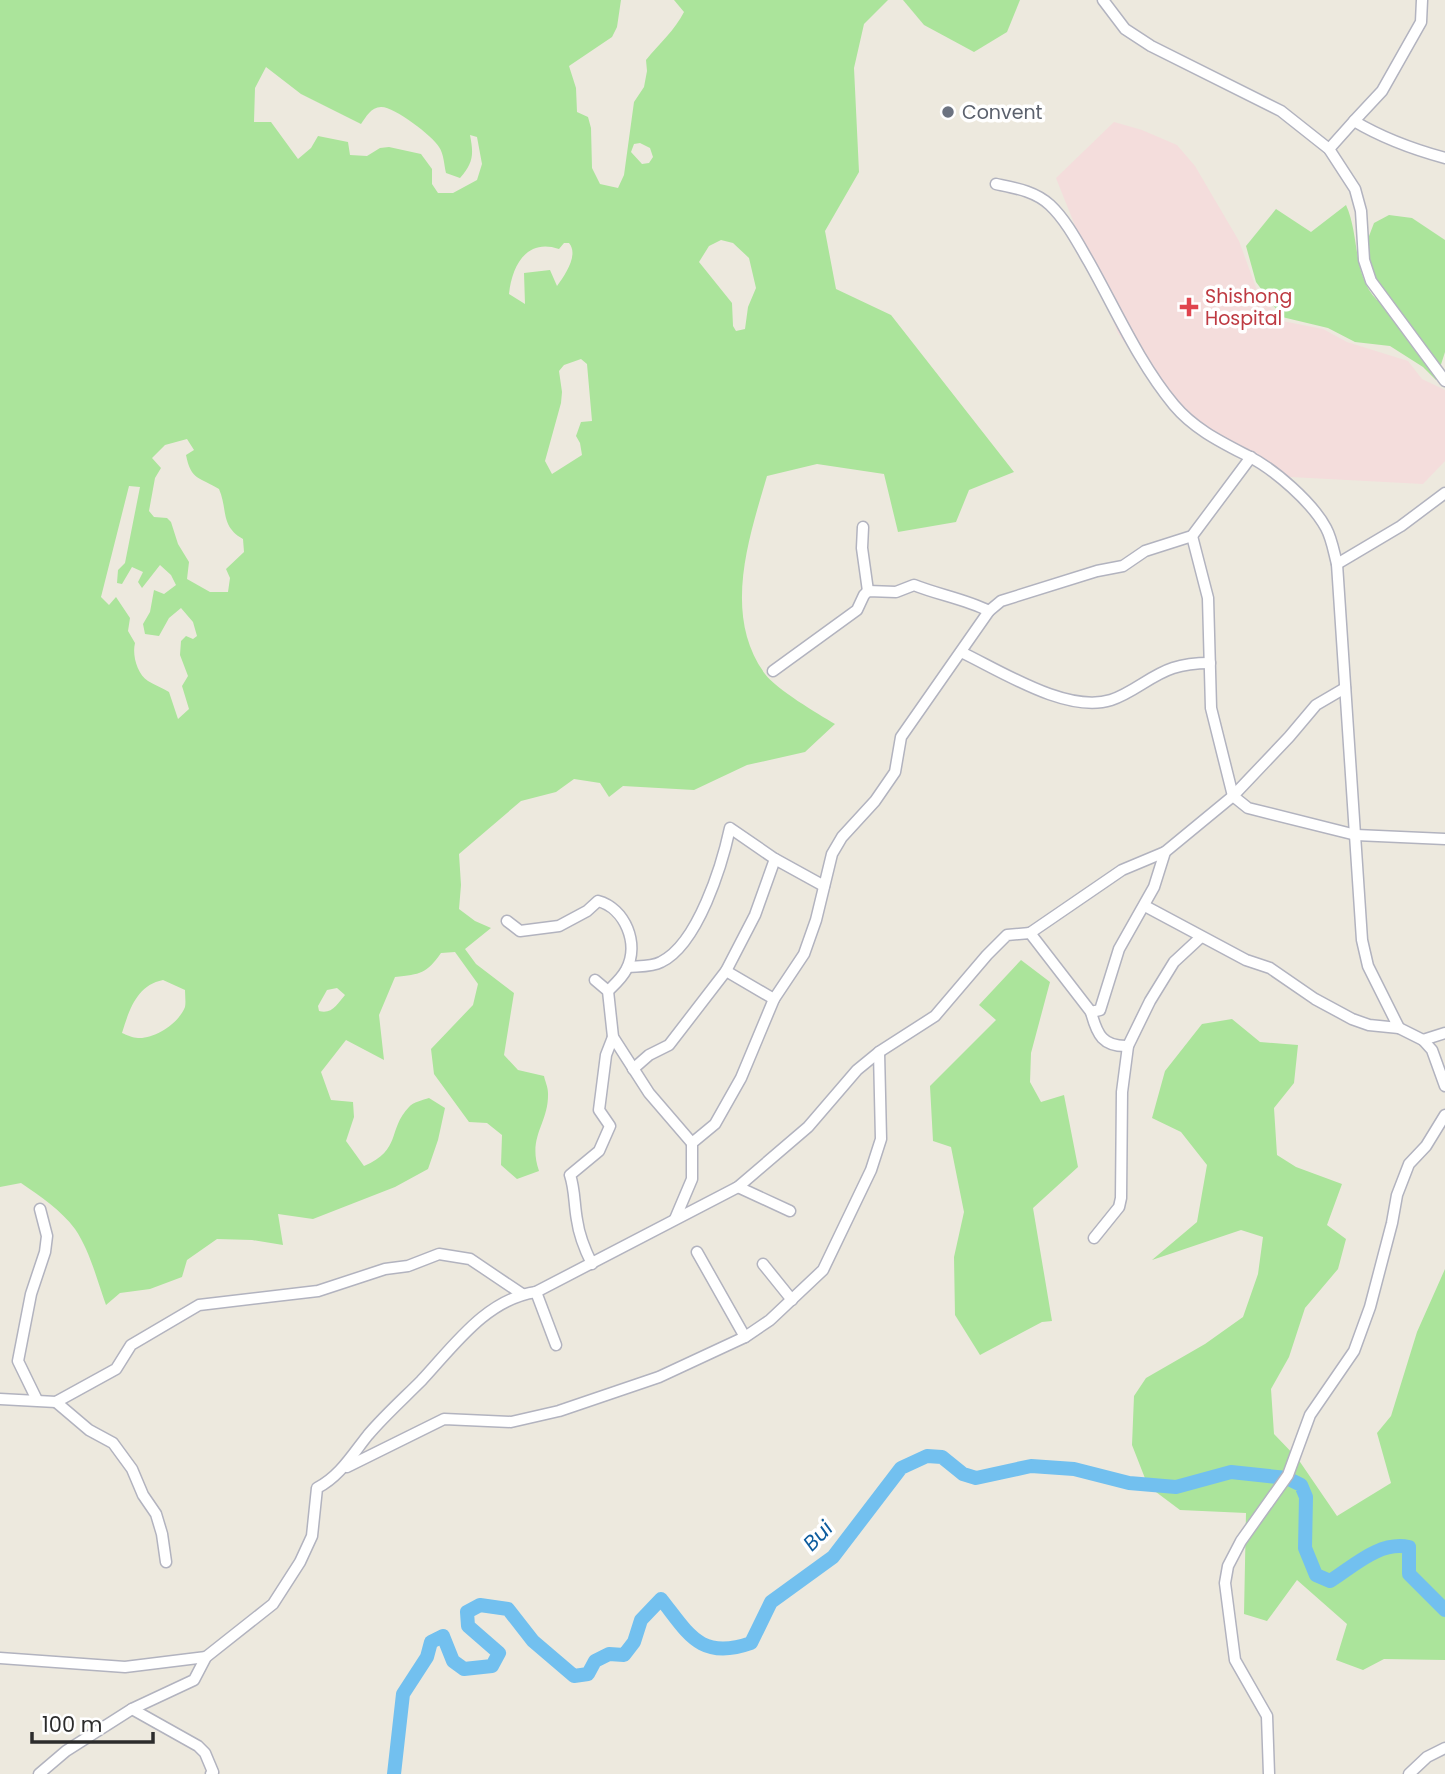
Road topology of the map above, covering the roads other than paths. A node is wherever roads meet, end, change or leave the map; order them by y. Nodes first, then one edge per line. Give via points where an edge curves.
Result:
1 (1103, 0) edge
2 (1422, 0) edge
3 (1354, 121) junction
4 (1329, 149) junction
5 (1445, 158) edge
6 (996, 184) dead end
7 (1445, 381) edge
8 (1251, 457) junction
9 (1445, 493) edge
10 (863, 527) dead end
11 (1192, 536) junction
12 (1337, 564) junction
13 (868, 591) junction
14 (989, 611) junction
15 (961, 652) junction
16 (1210, 663) junction
17 (773, 671) dead end
18 (1345, 688) junction
19 (1233, 796) junction
20 (1356, 835) junction
21 (1445, 839) edge
22 (1165, 852) junction
23 (775, 859) junction
24 (824, 887) junction
25 (1144, 906) junction
26 (507, 920) dead end
27 (1030, 933) junction
28 (1201, 937) junction
29 (628, 967) junction
30 (726, 971) junction
31 (595, 980) dead end
32 (608, 991) junction
33 (774, 999) junction
34 (1091, 1012) junction
35 (1399, 1028) junction
36 (1445, 1034) edge
37 (613, 1037) junction
38 (1423, 1040) junction
39 (1128, 1046) junction
40 (879, 1052) junction
41 (633, 1069) junction
42 (1445, 1086) edge
43 (1445, 1115) edge
44 (692, 1143) junction
45 (738, 1187) junction
46 (40, 1209) dead end
47 (790, 1211) dead end
48 (675, 1219) junction
49 (1094, 1238) dead end
50 (696, 1252) dead end
51 (592, 1264) junction
52 (763, 1264) dead end
53 (537, 1292) junction
54 (522, 1294) junction
55 (792, 1300) junction
56 (745, 1337) junction
57 (556, 1345) dead end
58 (0, 1399) edge
59 (37, 1400) junction
60 (56, 1402) junction
61 (344, 1468) junction
62 (166, 1562) dead end
63 (206, 1657) junction
64 (0, 1658) edge
65 (132, 1709) junction
66 (1445, 1748) edge
67 (38, 1774) edge
68 (211, 1774) edge
69 (1269, 1774) edge
70 (1409, 1774) edge

1 - 4 street via 1125,29 1280,111
2 - 3 street via 1421,22 1382,91
3 - 4 street
3 - 5 street via 1397,144
4 - 7 street via 1355,189 1371,281
6 - 8 street via 1037,195 1050,205 1076,240 1152,375 1175,406 1212,437
8 - 11 street
8 - 12 street via 1301,496 1326,528
9 - 12 street
10 - 13 street
11 - 14 street via 1145,551 1123,566 1001,601
11 - 16 street via 1208,598
12 - 18 street
13 - 14 street via 896,592 914,586 968,600
13 - 17 street via 857,610
14 - 15 street
15 - 16 street via 1057,698 1095,704 1112,700 1171,668
15 - 24 street via 901,737 895,772 832,853
16 - 19 street via 1211,708
18 - 19 street via 1316,705
18 - 20 street
19 - 20 street via 1248,808
19 - 22 street
20 - 21 street
20 - 35 street via 1362,940 1368,966
22 - 25 street
22 - 27 street via 1122,870
23 - 24 street
23 - 29 street via 730,828 714,886 688,934 659,964
23 - 30 street via 755,915
24 - 33 street via 804,954
25 - 28 street
25 - 34 street via 1119,949 1100,1010
26 - 29 street via 520,931 559,926 598,901 606,903 620,913 630,931
27 - 34 street
27 - 40 street via 1007,935 935,1016
28 - 35 street via 1270,968 1352,1019
28 - 39 street via 1174,962
29 - 32 street
30 - 33 street
30 - 41 street via 669,1045
31 - 32 street
32 - 37 street
33 - 44 street via 741,1078 715,1124
34 - 39 street via 1102,1038 1113,1046
35 - 38 street
36 - 38 street
37 - 41 street
37 - 51 street via 599,1110 610,1126 598,1151 570,1175 577,1220
38 - 42 street via 1432,1050
39 - 49 street via 1122,1092 1121,1198 1119,1208
40 - 45 street via 856,1070 808,1126
40 - 55 street via 881,1139 871,1170 823,1270
41 - 44 street
43 - 69 street via 1409,1164 1397,1195 1354,1352 1310,1415 1288,1475 1228,1566 1225,1583 1235,1660 1268,1716
44 - 48 street via 692,1179
45 - 47 street
45 - 48 street
46 - 59 street via 47,1236 45,1252 18,1361
48 - 51 street
50 - 56 street
51 - 53 street
52 - 55 street
53 - 54 street
53 - 57 street
54 - 60 street via 470,1259 439,1254 318,1292 199,1305 131,1345 116,1368
54 - 61 street via 481,1318 459,1338 370,1433
55 - 56 street
56 - 61 street via 659,1377 559,1411 511,1422 444,1419
58 - 59 street
59 - 60 street
60 - 62 street via 113,1443 132,1469 156,1514
61 - 63 street via 317,1488 312,1536 273,1604
63 - 64 street via 125,1667
63 - 65 street via 194,1680
65 - 67 street
65 - 68 street via 198,1746 210,1761
66 - 70 street

